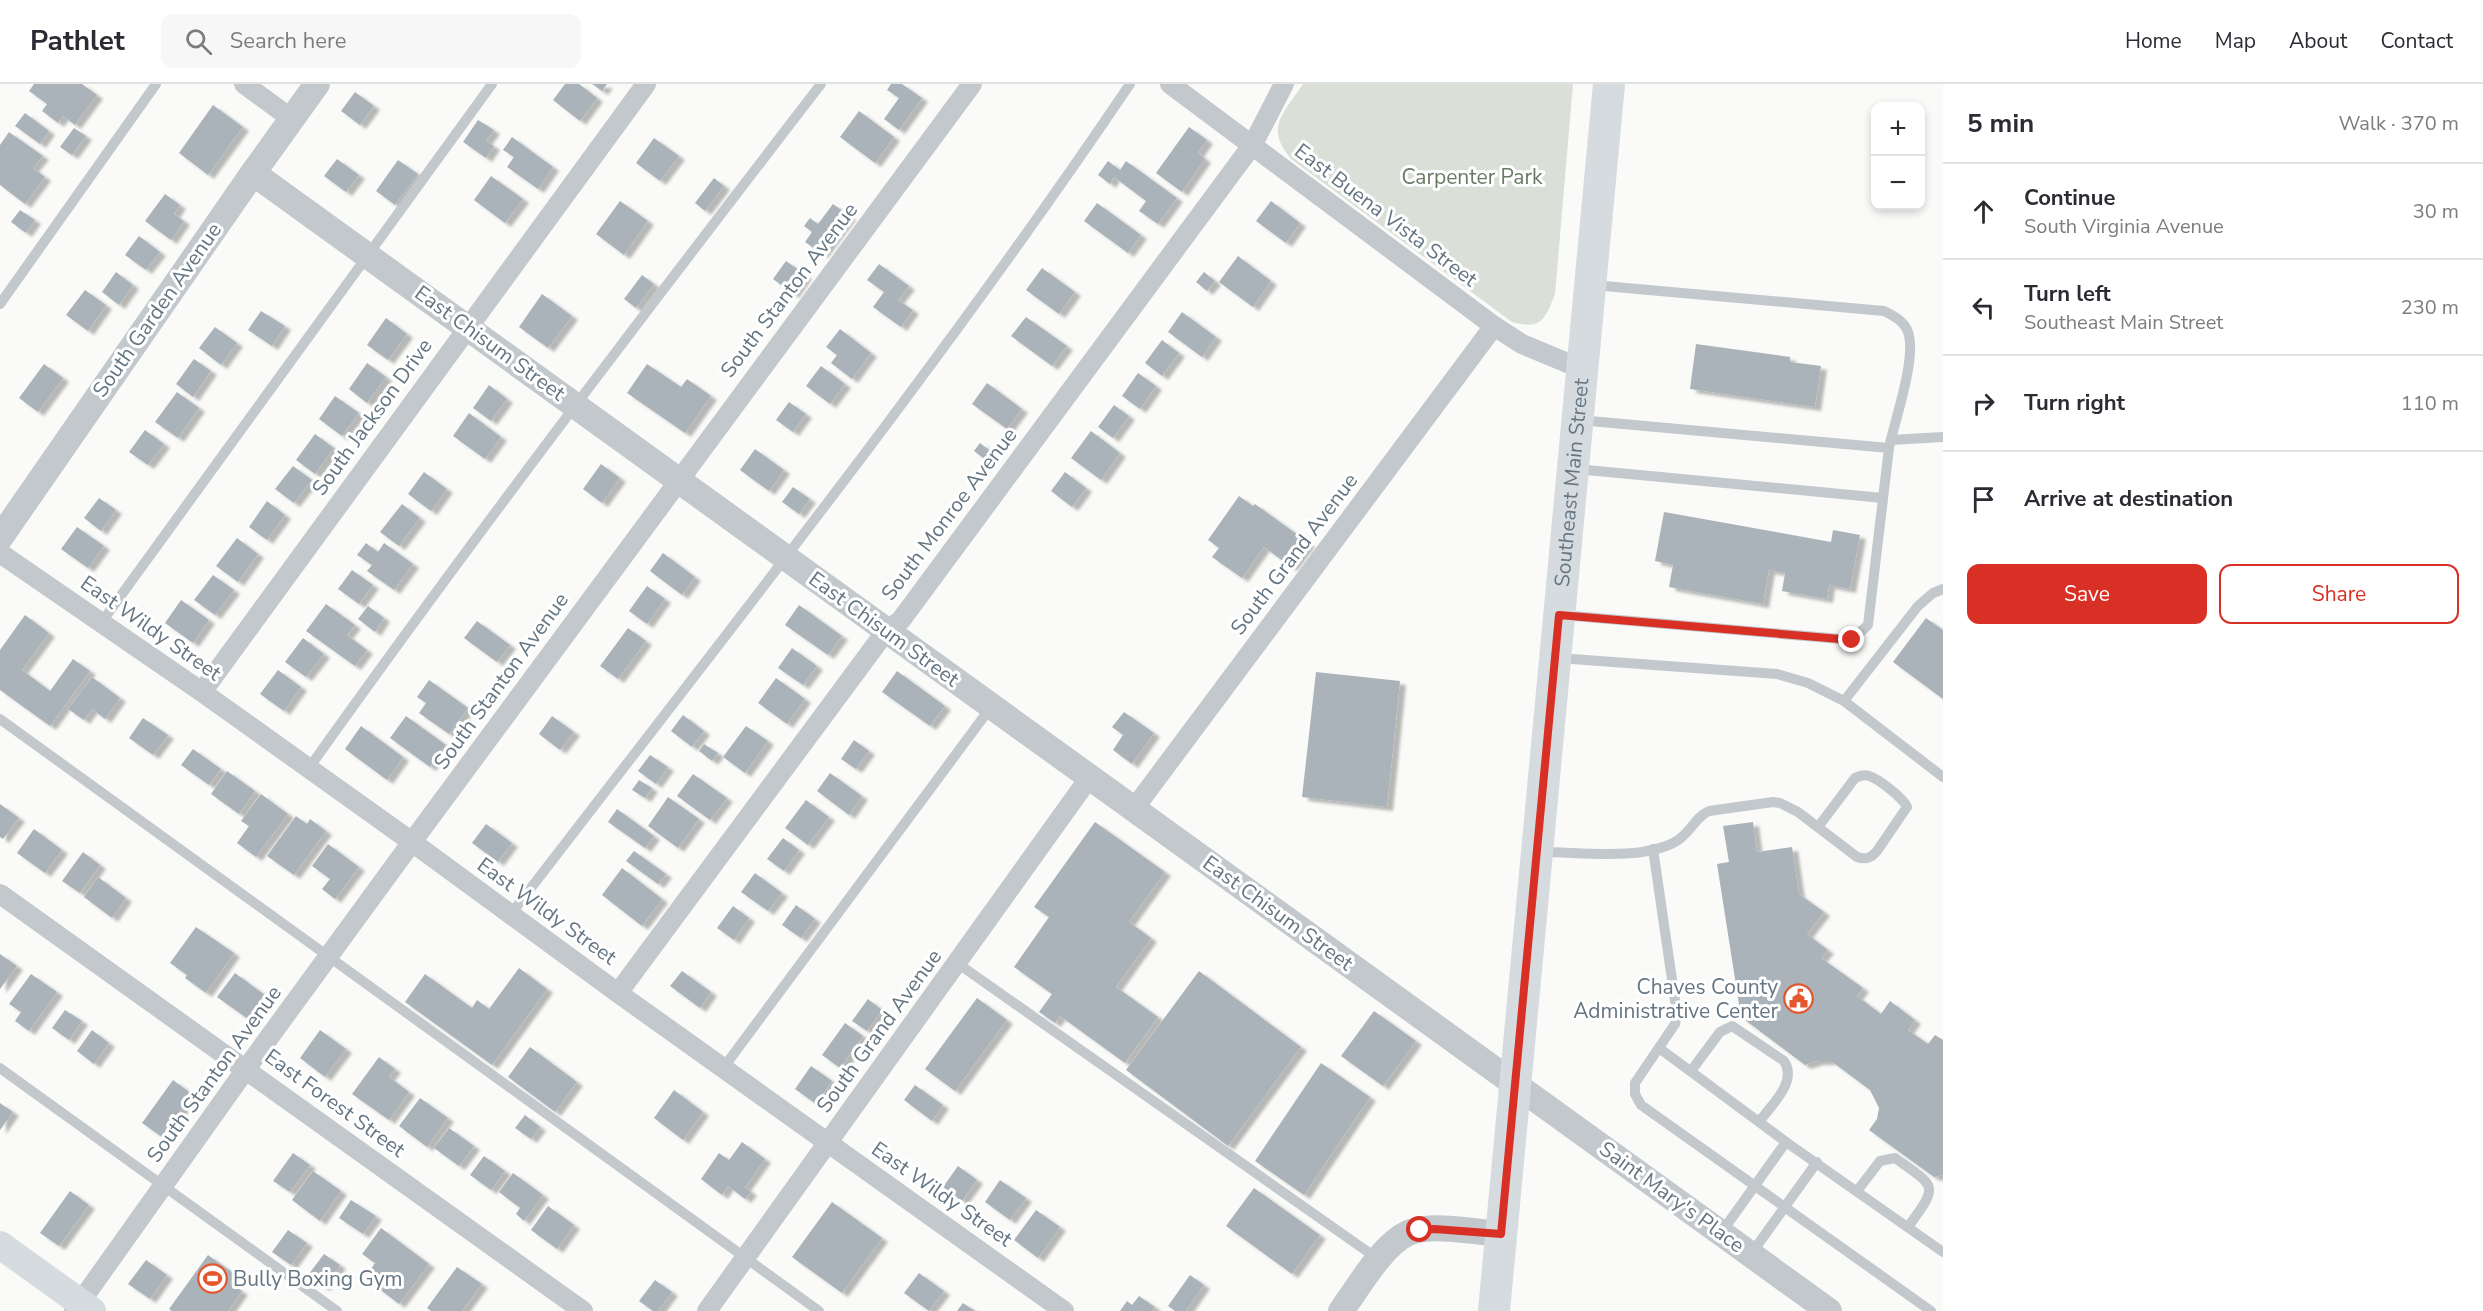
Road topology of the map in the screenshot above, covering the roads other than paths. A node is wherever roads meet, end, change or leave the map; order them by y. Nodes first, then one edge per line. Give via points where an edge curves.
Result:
1 (156, 84) edge
2 (244, 84) edge
3 (317, 84) edge
4 (492, 84) edge
5 (646, 84) edge
6 (821, 84) edge
7 (972, 84) edge
8 (1130, 84) edge
9 (1170, 84) edge
10 (1284, 84) edge
11 (1609, 84) edge
12 (291, 119) junction
13 (1253, 144) junction
14 (253, 173) junction
15 (368, 255) junction
16 (1590, 285) junction
17 (0, 304) edge
18 (1494, 326) junction
19 (468, 327) junction
20 (1582, 369) junction
21 (574, 404) junction
22 (1577, 420) junction
23 (1943, 437) edge
24 (1890, 444) junction
25 (1572, 468) junction
26 (679, 479) junction
27 (1883, 498) junction
28 (0, 538) edge
29 (0, 553) edge
30 (785, 556) junction
31 (1943, 589) edge
32 (1559, 615) junction
33 (101, 623) junction
34 (886, 631) junction
35 (1555, 658) junction
36 (202, 692) junction
37 (1844, 701) junction
38 (991, 706) junction
39 (0, 719) edge
40 (309, 768) junction
41 (1943, 777) edge
42 (1089, 778) junction
43 (1133, 810) junction
44 (1818, 827) junction
45 (412, 842) junction
46 (1653, 849) junction
47 (1537, 852) junction
48 (0, 894) edge
49 (511, 914) junction
50 (328, 957) junction
51 (957, 963) junction
52 (618, 993) junction
53 (1659, 1048) junction
54 (724, 1067) junction
55 (0, 1068) edge
56 (246, 1069) junction
57 (1691, 1071) junction
58 (1516, 1084) junction
59 (1759, 1122) junction
60 (1786, 1142) junction
61 (828, 1143) junction
62 (1817, 1162) junction
63 (163, 1186) junction
64 (1754, 1186) junction
65 (1857, 1191) junction
66 (1784, 1207) junction
67 (1908, 1227) junction
68 (1721, 1233) junction
69 (1501, 1234) junction
70 (1943, 1241) edge
71 (1930, 1243) junction
72 (0, 1245) edge
73 (1943, 1252) edge
74 (1750, 1254) junction
75 (746, 1258) junction
76 (1378, 1260) junction
77 (82, 1308) edge
78 (337, 1311) edge
79 (583, 1311) edge
80 (707, 1311) edge
81 (819, 1311) edge
82 (1064, 1311) edge
83 (1341, 1311) edge
84 (1494, 1311) edge
85 (1829, 1311) edge
86 (1931, 1311) edge

1 - 17 lane
2 - 12 street
3 - 12 street, South Garden Avenue
4 - 15 lane
5 - 19 street, South Jackson Drive
6 - 21 lane
7 - 26 street, South Stanton Avenue
8 - 30 lane via 1052,198
9 - 13 street, East Buena Vista Street
10 - 13 street, South Monroe Avenue
11 - 16 main road, Southeast Main Street
12 - 14 street, South Garden Avenue
13 - 18 street, East Buena Vista Street
13 - 34 street, South Monroe Avenue via 901,620
14 - 15 street, East Chisum Street
14 - 28 street, South Garden Avenue
15 - 19 street, East Chisum Street
15 - 33 lane
16 - 20 main road, Southeast Main Street
16 - 24 lane via 1884,311 1899,318 1908,332 1911,354
18 - 20 street, East Buena Vista Street via 1522,344
18 - 43 street, South Grand Avenue
19 - 21 street, East Chisum Street
19 - 36 street, South Jackson Drive
20 - 22 main road, Southeast Main Street
21 - 26 street, East Chisum Street
21 - 40 lane
22 - 24 lane
22 - 25 main road, Southeast Main Street
23 - 24 lane
24 - 27 lane
25 - 27 lane
25 - 32 main road, Southeast Main Street
26 - 30 street, East Chisum Street
26 - 45 street, South Stanton Avenue
27 - 32 lane via 1868,625 1852,640
29 - 33 street, East Wildy Street
30 - 34 street, East Chisum Street
30 - 49 lane
31 - 37 lane via 1918,606
32 - 35 main road, Southeast Main Street
33 - 36 street, East Wildy Street
34 - 38 street, East Chisum Street
34 - 52 street, South Monroe Avenue
35 - 37 lane via 1777,674 1808,683
35 - 47 main road, Southeast Main Street
36 - 40 street, East Wildy Street
37 - 41 lane
38 - 42 street, East Chisum Street
38 - 54 lane
39 - 50 lane
40 - 45 street, East Wildy Street
42 - 43 street, East Chisum Street
42 - 51 street, South Grand Avenue
43 - 58 street, East Chisum Street
44 - 44 lane via 1863,860 1877,851 1907,807 1904,800 1871,776 1862,775 1855,778
44 - 46 lane via 1780,803 1720,809 1703,814 1683,838
45 - 49 street, East Wildy Street
45 - 50 street, South Stanton Avenue
46 - 47 lane via 1634,854
46 - 53 lane via 1677,1014
47 - 58 main road, Southeast Main Street
48 - 56 street, East Forest Street
49 - 52 street, East Wildy Street
50 - 56 street, South Stanton Avenue
50 - 75 lane
51 - 61 street, South Grand Avenue
51 - 76 lane
52 - 54 street, East Wildy Street
53 - 57 lane
53 - 64 lane via 1635,1083 1641,1106
54 - 61 street, East Wildy Street
55 - 63 lane
56 - 63 street, South Stanton Avenue
56 - 79 street, East Forest Street
57 - 59 lane
57 - 59 lane via 1720,1032 1732,1026 1784,1061 1789,1068 1788,1082
58 - 68 street, Saint Mary's Place
58 - 69 main road, Southeast Main Street
59 - 60 lane
60 - 62 lane
60 - 64 lane
61 - 75 street, South Grand Avenue
61 - 82 street, East Wildy Street
62 - 65 lane
62 - 66 lane
63 - 77 street, South Stanton Avenue
63 - 78 lane
64 - 66 lane
64 - 68 lane
65 - 67 lane
65 - 67 lane via 1880,1161 1895,1158 1927,1181 1930,1188 1926,1202
66 - 74 lane
66 - 86 lane
67 - 71 lane
68 - 74 street, Saint Mary's Place
69 - 76 street via 1420,1230 1394,1242
69 - 84 main road, Southeast Main Street
70 - 71 lane
71 - 73 lane
72 - 77 main road
74 - 85 street, Saint Mary's Place
75 - 80 street, South Grand Avenue
75 - 81 lane
76 - 83 street

